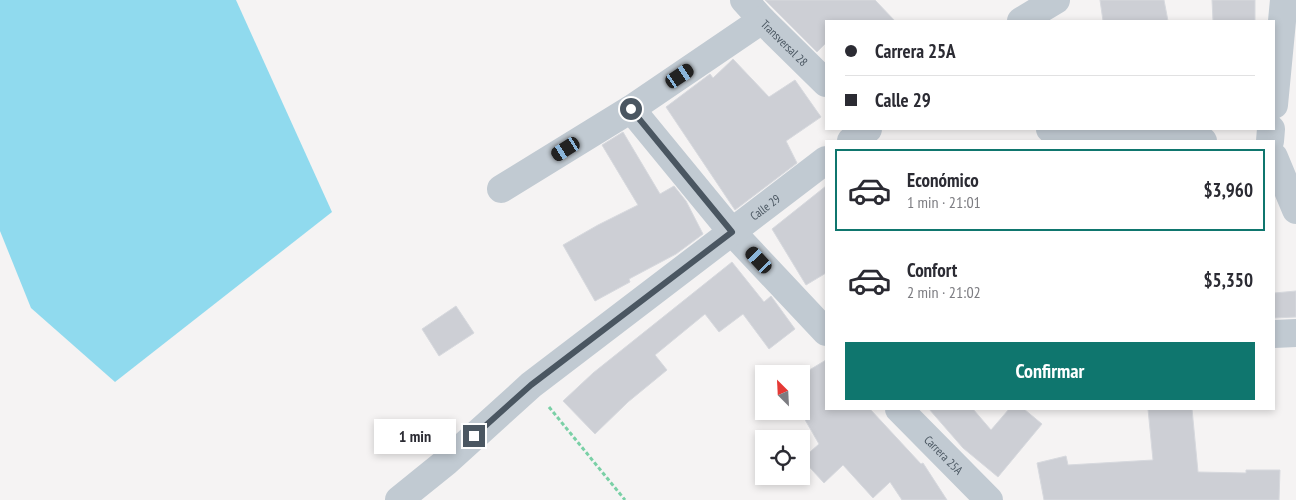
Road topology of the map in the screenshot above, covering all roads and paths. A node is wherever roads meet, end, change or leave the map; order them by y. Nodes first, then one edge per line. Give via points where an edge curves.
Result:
1 (1056, 0) edge
2 (1284, 0) edge
3 (753, 10) edge
4 (1023, 20) edge
5 (825, 82) edge
6 (1275, 94) edge
7 (631, 109) junction
8 (867, 130) edge
9 (1063, 130) edge
10 (852, 140) edge
11 (1190, 140) edge
12 (1275, 147) edge
13 (1296, 149) edge
14 (1275, 159) edge
15 (825, 161) edge
16 (501, 189) dead end
17 (1296, 210) edge
18 (732, 232) junction
19 (825, 331) edge
20 (1296, 333) edge
21 (1275, 334) edge
22 (531, 385) junction
23 (910, 413) edge
24 (399, 500) edge
25 (624, 500) edge
26 (989, 500) edge

1 - 4 street
2 - 6 street
3 - 5 street, Transversal 28
3 - 7 street
7 - 16 street
7 - 18 street
8 - 10 street
9 - 11 street
12 - 13 street
14 - 17 street
15 - 18 street, Calle 29
18 - 19 street
18 - 22 street, Calle 29
20 - 21 street
22 - 24 street, Calle 29
22 - 25 path
23 - 26 street, Carrera 25A

